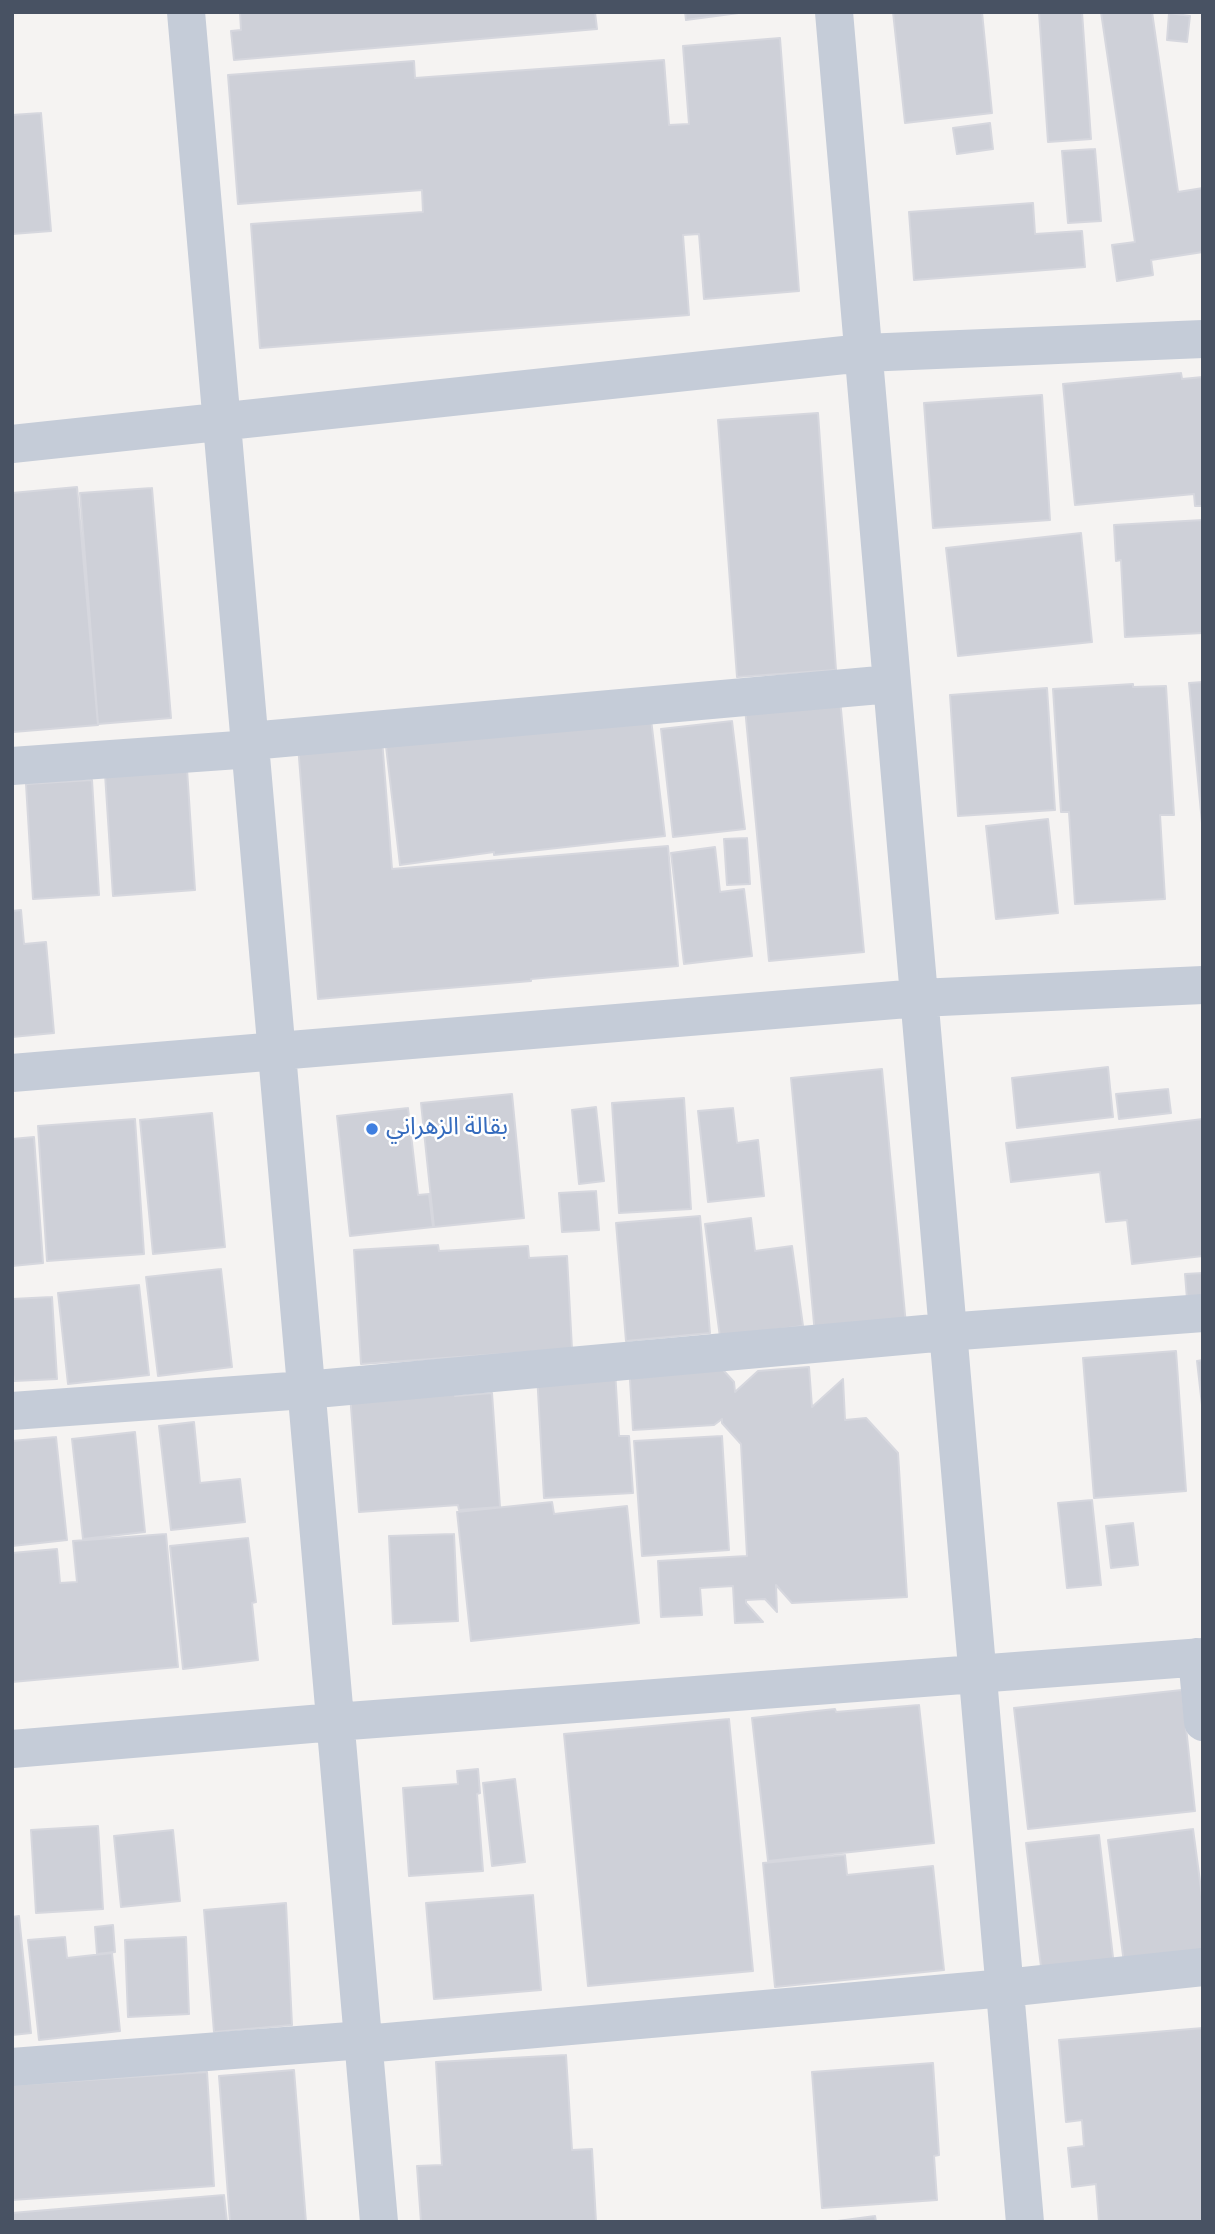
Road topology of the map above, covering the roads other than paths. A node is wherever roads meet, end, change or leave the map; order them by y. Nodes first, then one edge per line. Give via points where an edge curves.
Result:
1 (186, 12) edge
2 (834, 12) edge
3 (1203, 339) edge
4 (863, 353) junction
5 (222, 422) junction
6 (12, 444) edge
7 (891, 684) junction
8 (251, 745) junction
9 (12, 766) edge
10 (1203, 985) edge
11 (919, 998) junction
12 (277, 1050) junction
13 (12, 1073) edge
14 (1203, 1313) edge
15 (946, 1332) junction
16 (305, 1390) junction
17 (12, 1412) edge
18 (1200, 1657) edge
19 (977, 1674) junction
20 (335, 1722) junction
21 (1203, 1722) edge
22 (12, 1749) edge
23 (1203, 1968) edge
24 (1005, 1988) junction
25 (363, 2042) junction
26 (12, 2067) edge
27 (379, 2222) edge
28 (1025, 2222) edge

1 - 5 street
2 - 4 street
3 - 4 street
4 - 5 street
4 - 7 street
5 - 6 street
5 - 8 street
7 - 8 street
7 - 11 street
8 - 9 street
8 - 12 street
10 - 11 street
11 - 12 street
11 - 15 street
12 - 13 street
12 - 16 street
14 - 15 street
15 - 16 street
15 - 19 street
16 - 17 street
16 - 20 street
18 - 19 street
18 - 21 street
19 - 20 street
19 - 24 street
20 - 22 street
20 - 25 street
23 - 24 street
24 - 25 street
24 - 28 street
25 - 26 street
25 - 27 street

